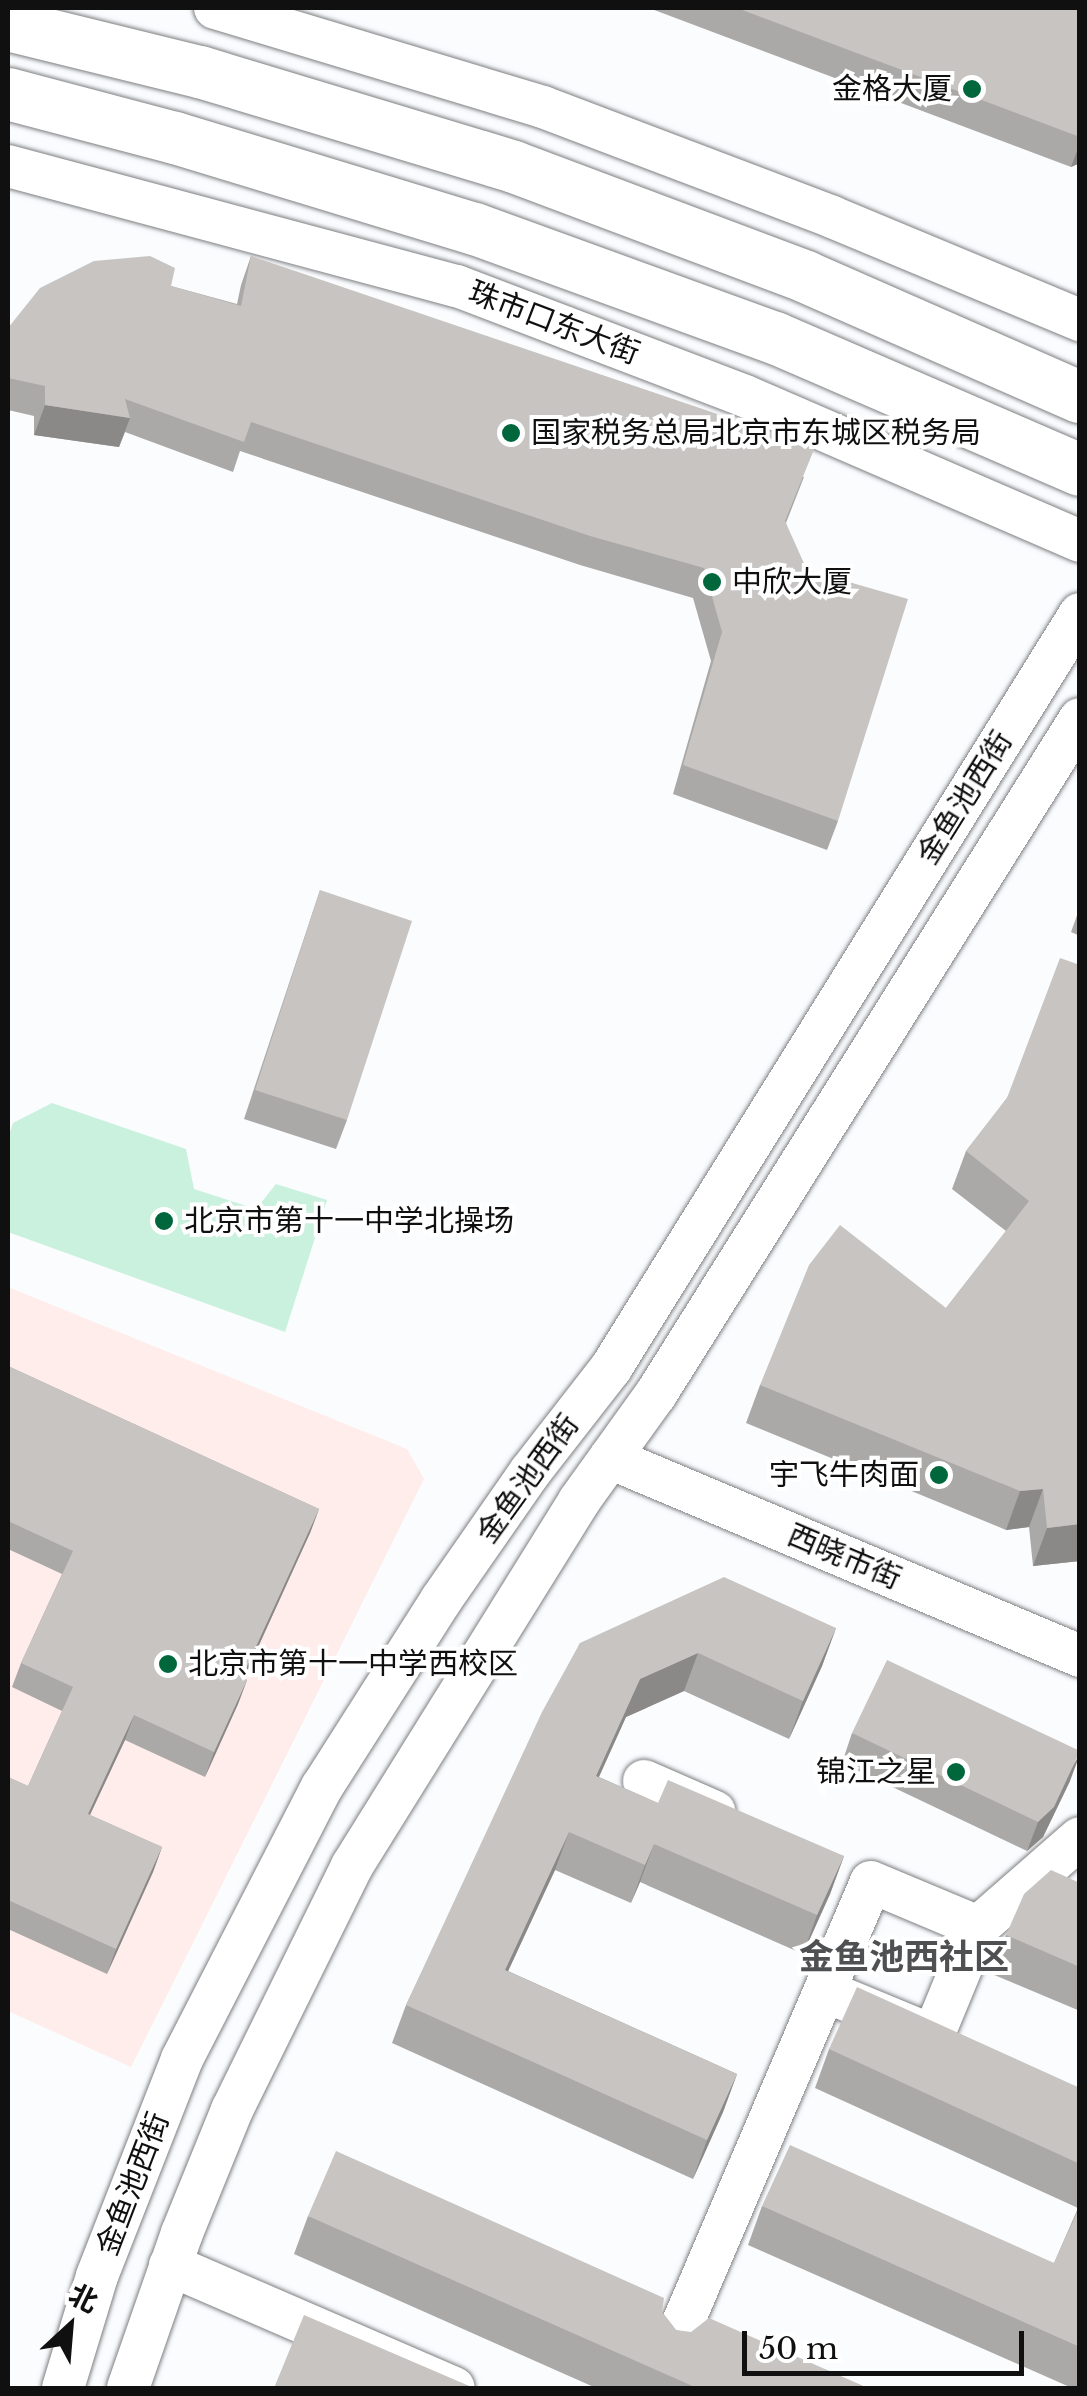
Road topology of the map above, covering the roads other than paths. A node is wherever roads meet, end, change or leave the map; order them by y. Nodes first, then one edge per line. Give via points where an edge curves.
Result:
1 (215, 8) edge
2 (8, 25) edge
3 (8, 94) edge
4 (8, 166) edge
5 (1080, 320) edge
6 (1080, 398) edge
7 (1079, 470) edge
8 (1080, 541) edge
9 (1080, 614) edge
10 (1080, 720) edge
11 (610, 1458) junction
12 (1080, 1656) edge
13 (644, 1781) dead end
14 (749, 1828) edge
15 (1080, 1838) edge
16 (978, 1927) junction
17 (825, 1991) junction
18 (170, 2266) junction
19 (680, 2329) edge
20 (63, 2388) edge
21 (128, 2388) edge
22 (454, 2388) edge

1 - 5 street via 543,107
2 - 6 main road via 200,72 514,167 806,276
3 - 7 main road, 珠市口东大街 via 476,229 775,338
4 - 8 street, 珠市口东大街 via 457,286 745,396
9 - 20 street, 金鱼池西街 via 611,1368 441,1600 322,1787 182,2058 97,2276
10 - 11 street, 金鱼池西街
11 - 12 street, 西晓市街
11 - 18 street, 金鱼池西街 via 352,1866 232,2110
13 - 14 street
15 - 16 street
16 - 17 street via 853,1874
16 - 17 street via 951,2044
17 - 19 street
18 - 21 street, 金鱼池西街
18 - 22 street

